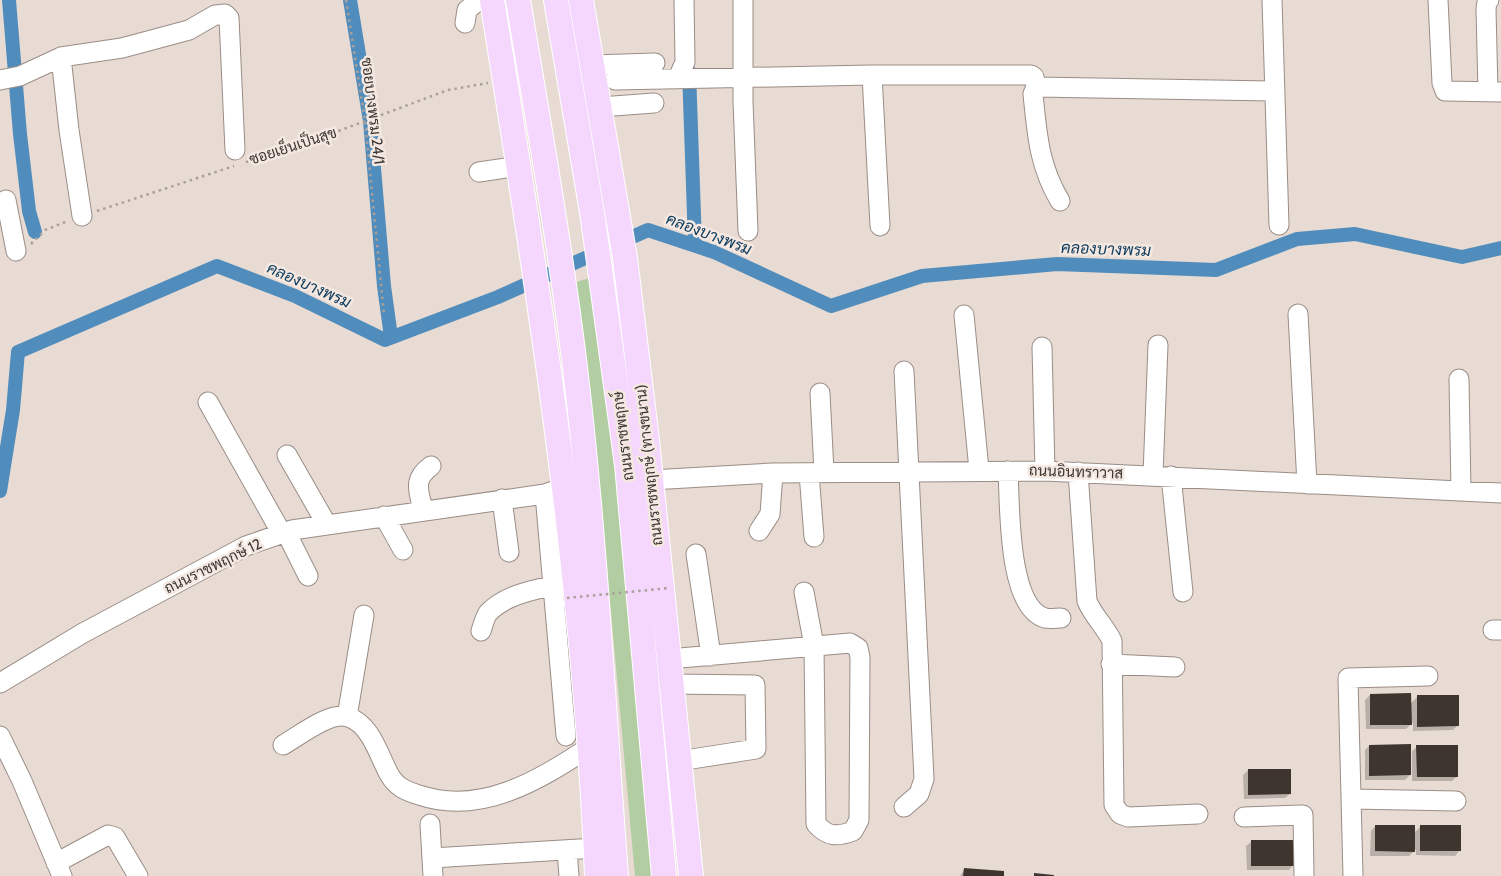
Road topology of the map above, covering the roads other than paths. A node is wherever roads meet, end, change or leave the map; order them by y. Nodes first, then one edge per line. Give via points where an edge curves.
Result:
1 (479, 0) edge
2 (492, 0) edge
3 (518, 0) edge
4 (556, 0) edge
5 (570, 0) edge
6 (581, 0) edge
7 (684, 0) edge
8 (743, 0) edge
9 (1272, 0) edge
10 (1438, 0) edge
11 (1489, 0) edge
12 (465, 23) dead end
13 (61, 57) junction
14 (591, 61) junction
15 (655, 63) dead end
16 (872, 75) junction
17 (743, 77) junction
18 (10, 78) edge
19 (684, 78) junction
20 (615, 80) dead end
21 (1036, 86) junction
22 (1275, 91) junction
23 (1495, 92) edge
24 (654, 103) dead end
25 (600, 107) junction
26 (235, 150) dead end
27 (519, 166) junction
28 (479, 172) dead end
29 (6, 200) dead end
30 (1060, 201) dead end
31 (82, 216) road end
32 (1279, 225) dead end
33 (880, 226) dead end
34 (6, 229) edge
35 (748, 231) dead end
36 (16, 251) road end
37 (1298, 314) dead end
38 (964, 316) dead end
39 (1158, 345) dead end
40 (1042, 347) dead end
41 (904, 371) dead end
42 (1459, 378) dead end
43 (820, 394) dead end
44 (208, 402) dead end
45 (287, 455) dead end
46 (431, 466) dead end
47 (979, 470) junction
48 (1008, 470) junction
49 (1045, 471) junction
50 (909, 472) junction
51 (1078, 472) junction
52 (773, 473) junction
53 (817, 473) junction
54 (1162, 475) junction
55 (650, 480) junction
56 (1307, 484) junction
57 (555, 490) junction
58 (1461, 491) junction
59 (1501, 493) edge
60 (502, 499) junction
61 (424, 510) junction
62 (384, 516) junction
63 (327, 525) junction
64 (759, 531) dead end
65 (284, 533) junction
66 (814, 537) dead end
67 (403, 550) dead end
68 (509, 552) dead end
69 (696, 554) dead end
70 (308, 576) dead end
71 (561, 591) junction
72 (804, 592) dead end
73 (1183, 592) dead end
74 (364, 615) dead end
75 (1061, 618) dead end
76 (481, 631) dead end
77 (814, 646) junction
78 (711, 656) junction
79 (669, 659) junction
80 (1111, 664) junction
81 (1175, 667) dead end
82 (1428, 676) dead end
83 (0, 683) edge
84 (671, 684) junction
85 (348, 717) junction
86 (0, 736) edge
87 (566, 736) dead end
88 (284, 746) dead end
89 (588, 748) junction
90 (679, 761) junction
91 (1352, 799) junction
92 (1456, 801) dead end
93 (904, 807) dead end
94 (1198, 814) dead end
95 (1244, 817) dead end
96 (430, 824) dead end
97 (596, 848) junction
98 (567, 850) junction
99 (433, 867) edge
100 (59, 869) edge
101 (138, 876) edge
102 (569, 876) edge
103 (597, 876) edge
104 (616, 876) edge
105 (664, 876) edge
106 (691, 876) edge
107 (1304, 876) edge
108 (1353, 876) edge

1 - 12 street via 467,10
2 - 27 main road
3 - 104 main road via 556,224 589,505
4 - 105 main road, ถนนราชพฤกษ์ via 592,212 627,464
5 - 25 main road via 587,78
6 - 14 main road
7 - 19 street
8 - 17 street
9 - 22 street
10 - 23 street via 1445,91
11 - 23 street via 1486,10
13 - 18 street
13 - 26 street via 122,48 189,30 215,16 226,14 229,18
13 - 31 street via 68,130
14 - 15 street
14 - 25 main road, ถนนราชพฤกษ์ (ทางขนาน)
16 - 17 street
16 - 21 street via 1031,75
16 - 33 street
17 - 19 street
17 - 35 street
19 - 20 street
21 - 22 street
21 - 30 street via 1033,94 1040,154 1050,185
22 - 32 street
24 - 25 street
25 - 55 main road, ถนนราชพฤกษ์ (ทางขนาน) via 625,258
27 - 28 street
27 - 57 main road via 541,310
29 - 34 street
34 - 36 street
37 - 56 street
38 - 47 street
39 - 54 street
40 - 49 street
41 - 50 street
42 - 58 street
43 - 53 street
44 - 65 street
45 - 63 street
46 - 61 street via 422,473 418,485
47 - 48 street, ถนนอินทราวาส
47 - 50 street, ถนนอินทราวาส
48 - 49 street, ถนนอินทราวาส
48 - 75 street via 1015,571 1026,600 1034,610 1045,618
49 - 51 street, ถนนอินทราวาส
50 - 53 street, ถนนอินทราวาส
50 - 93 street via 924,778 919,794
51 - 54 street, ถนนอินทราวาส
51 - 80 street via 1087,601 1092,615 1105,626 1112,641
52 - 53 street, ถนนอินทราวาส
52 - 55 street, ถนนอินทราวาส
52 - 64 street via 770,514
53 - 66 street
54 - 56 street, ถนนอินทราวาส
54 - 73 street
55 - 79 main road, ถนนราชพฤกษ์ (ทางขนาน)
56 - 58 street, ถนนอินทราวาส
57 - 60 street, ถนนราชพฤกษ์ 12
57 - 71 street
57 - 89 main road via 579,616
58 - 59 street, ถนนอินทราวาส
60 - 61 street, ถนนราชพฤกษ์ 12
60 - 68 street
61 - 62 street, ถนนราชพฤกษ์ 12
62 - 63 street, ถนนราชพฤกษ์ 12
62 - 67 street
63 - 65 street, ถนนราชพฤกษ์ 12
65 - 70 street
65 - 83 street, ถนนราชพฤกษ์ 12 via 237,551 83,633
69 - 78 street
71 - 76 street via 522,593 501,603 487,614
71 - 87 street
72 - 77 street
74 - 85 street
77 - 77 street via 850,643 858,648 860,658 859,820 853,831 838,836 824,832 816,824
77 - 78 street
78 - 79 street
79 - 84 main road, ถนนราชพฤกษ์ (ทางขนาน)
80 - 81 street
80 - 94 street via 1114,805 1120,814 1128,817
82 - 91 street via 1348,678
84 - 90 main road, ถนนราชพฤกษ์ (ทางขนาน)
84 - 90 street via 755,685 756,749
85 - 88 street via 328,718
85 - 89 street via 361,726 379,750 389,775 402,789 433,800 473,800 508,793 540,779
86 - 100 street
89 - 97 main road
90 - 106 main road, ถนนราชพฤกษ์ (ทางขนาน)
91 - 92 street
91 - 108 street
95 - 107 street via 1303,815
96 - 99 street
97 - 98 street
97 - 103 main road
98 - 99 street
98 - 102 street
100 - 101 street via 108,835 115,836

